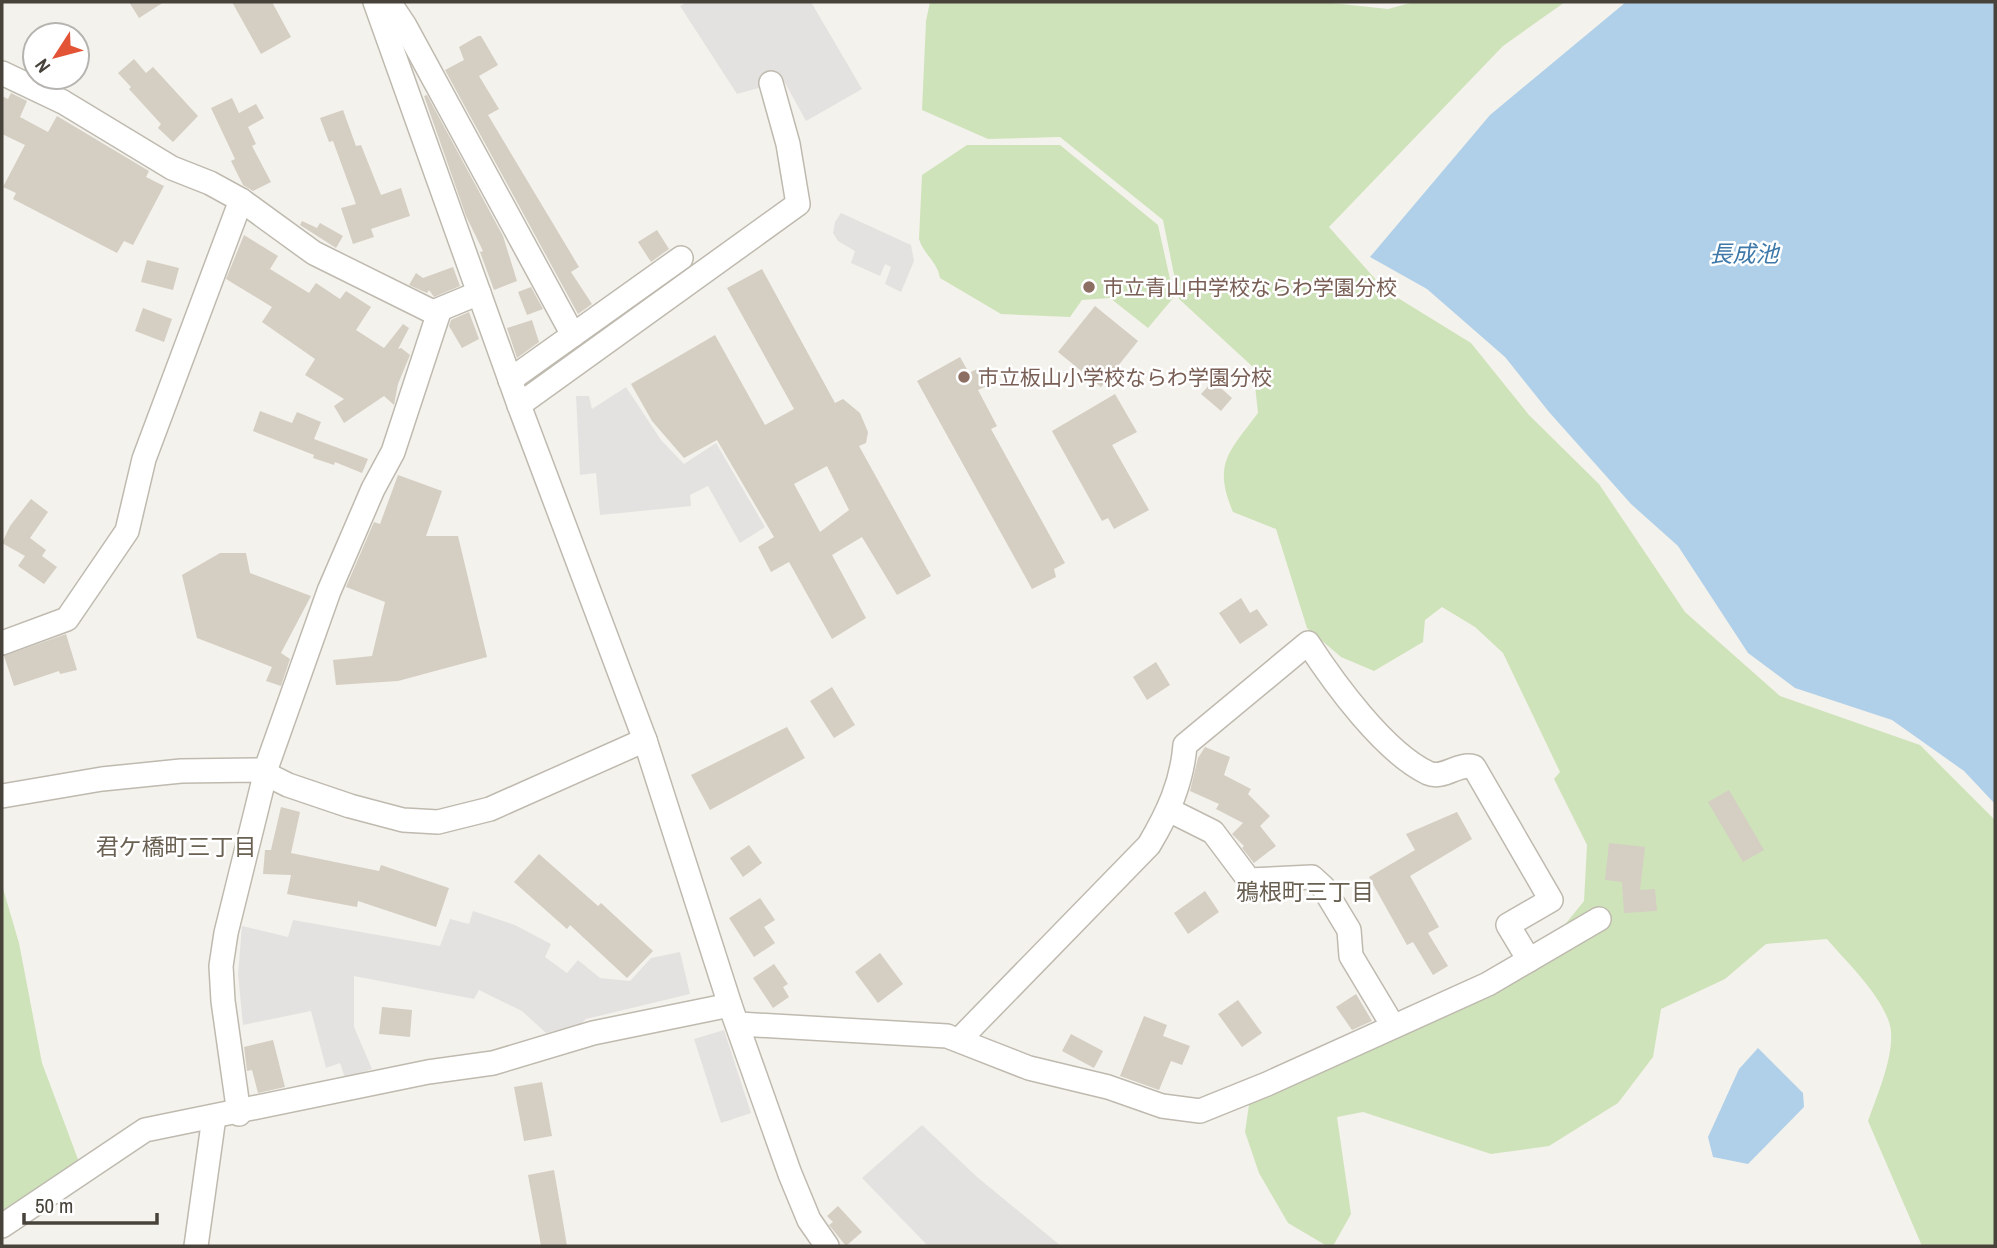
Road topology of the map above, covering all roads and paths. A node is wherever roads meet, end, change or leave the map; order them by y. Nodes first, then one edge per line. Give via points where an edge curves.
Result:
1 (377, 2) edge
2 (2, 73) edge
3 (771, 83) dead end
4 (241, 201) junction
5 (681, 258) dead end
6 (479, 293) junction
7 (439, 312) junction
8 (573, 335) junction
9 (510, 380) junction
10 (519, 405) junction
11 (2, 643) edge
12 (645, 740) junction
13 (267, 774) junction
14 (2, 796) edge
15 (1170, 810) junction
16 (1599, 919) dead end
17 (1529, 960) junction
18 (735, 1014) junction
19 (1393, 1026) junction
20 (960, 1039) junction
21 (239, 1114) junction
22 (214, 1117) junction
23 (2, 1226) edge
24 (196, 1246) edge
25 (827, 1246) edge

1 - 6 street
1 - 8 street via 393,8 405,26
2 - 4 street
3 - 10 street via 798,204
4 - 7 street via 314,253
4 - 11 street via 144,459 127,531 67,620
5 - 8 street
6 - 7 street
6 - 9 street
7 - 13 street via 393,452 313,634
8 - 9 street
9 - 10 street
10 - 12 street
12 - 13 street via 489,809 438,822 403,820 350,806
12 - 18 street
13 - 14 street via 258,769 181,771
13 - 21 street via 221,966
15 - 17 street via 1184,766 1185,745 1308,643 1345,696 1428,773 1440,775 1467,765 1474,767 1551,900 1508,925
15 - 19 street via 1213,832 1248,880 1312,877 1323,887 1349,930 1351,956
15 - 20 street via 1149,845
16 - 17 street
17 - 19 street via 1488,984
18 - 20 street
18 - 21 street via 593,1033 493,1063 374,1083
18 - 25 street via 790,1174 809,1220
19 - 20 street via 1200,1111 1162,1106 1029,1068
21 - 22 street
22 - 23 street via 145,1130
22 - 24 street

